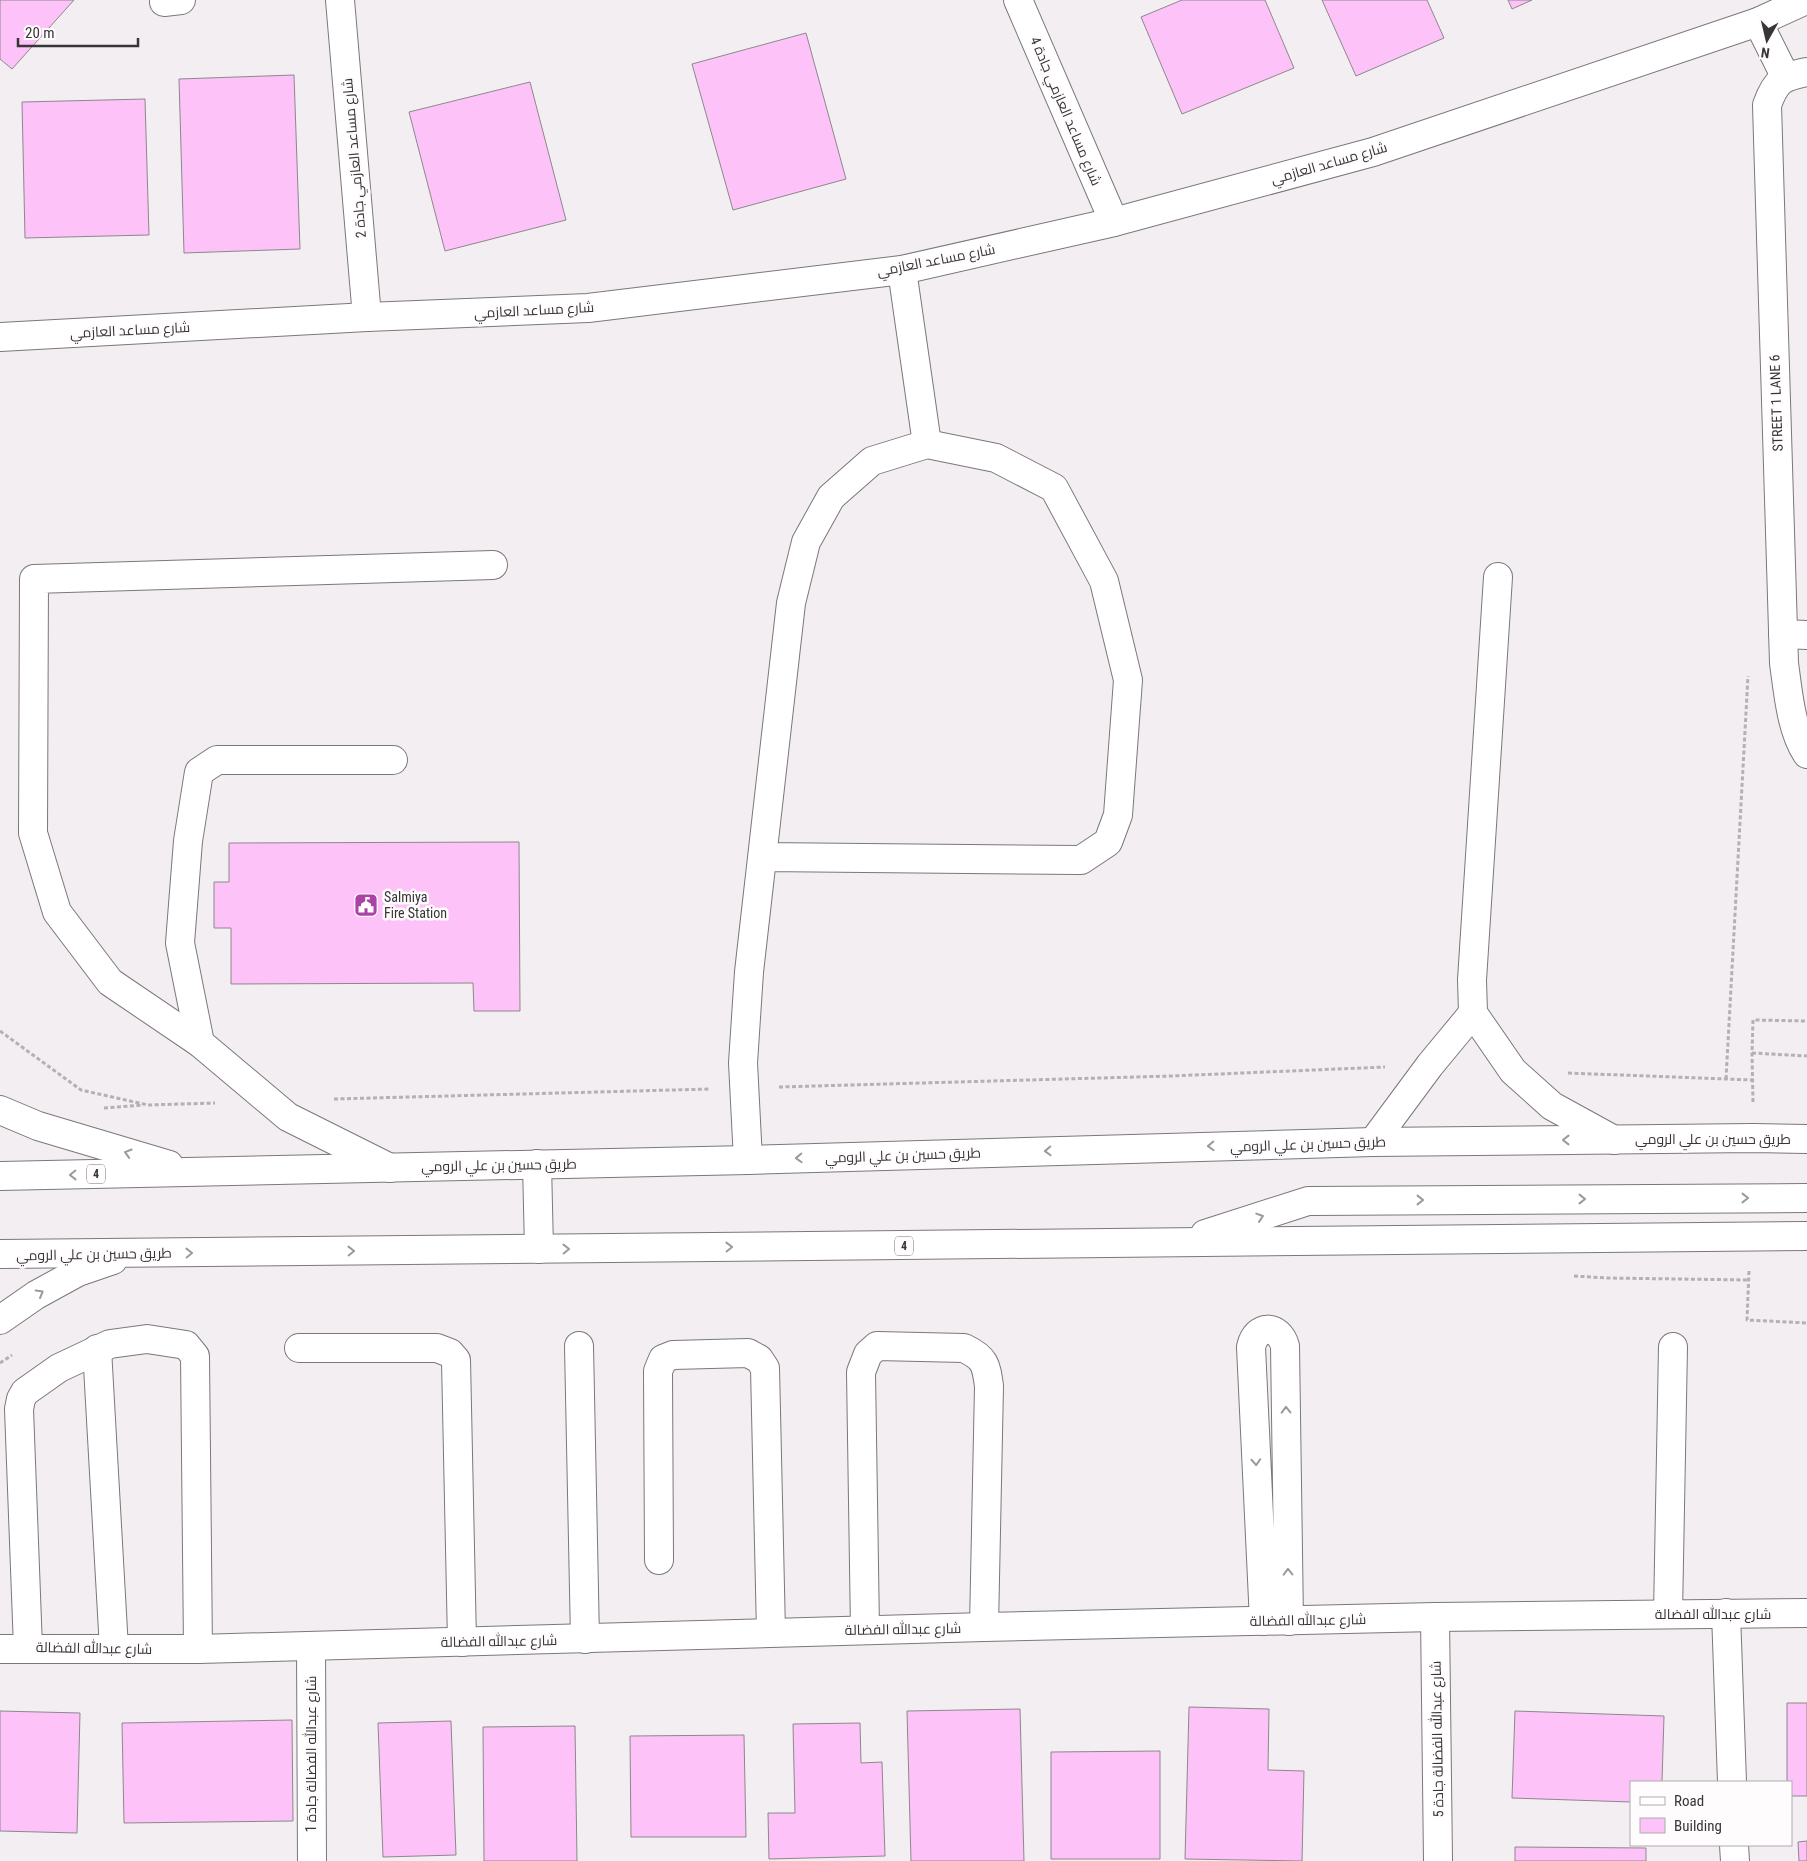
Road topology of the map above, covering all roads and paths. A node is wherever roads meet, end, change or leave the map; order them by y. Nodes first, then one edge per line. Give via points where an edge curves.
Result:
1 (340, 0) edge
2 (1018, 0) edge
3 (1806, 0) edge
4 (1758, 22) junction
5 (1796, 74) edge
6 (1114, 222) junction
7 (902, 270) junction
8 (367, 317) junction
9 (0, 337) edge
10 (927, 444) junction
11 (493, 565) dead end
12 (1498, 577) dead end
13 (1795, 634) edge
14 (1748, 675) dead end
15 (1807, 754) edge
16 (393, 760) dead end
17 (763, 857) junction
18 (1473, 1013) junction
19 (1807, 1021) edge
20 (0, 1031) edge
21 (200, 1043) junction
22 (1752, 1053) junction
23 (1807, 1056) edge
24 (1430, 1065) junction
25 (1513, 1071) junction
26 (1726, 1079) junction
27 (1753, 1080) junction
28 (745, 1088) junction
29 (329, 1100) dead end
30 (269, 1101) junction
31 (0, 1110) edge
32 (1753, 1138) junction
33 (1807, 1139) edge
34 (1614, 1140) junction
35 (1373, 1142) junction
36 (748, 1160) junction
37 (537, 1164) junction
38 (390, 1168) junction
39 (192, 1172) junction
40 (0, 1176) edge
41 (1807, 1198) edge
42 (1807, 1236) edge
43 (1750, 1237) junction
44 (1180, 1243) junction
45 (539, 1249) junction
46 (133, 1253) junction
47 (0, 1254) edge
48 (0, 1320) edge
49 (1807, 1323) edge
50 (579, 1346) dead end
51 (1673, 1347) dead end
52 (299, 1348) dead end
53 (97, 1349) junction
54 (659, 1560) dead end
55 (1726, 1613) junction
56 (1807, 1613) edge
57 (1668, 1614) junction
58 (1436, 1617) junction
59 (1276, 1621) junction
60 (984, 1627) junction
61 (865, 1630) junction
62 (771, 1632) junction
63 (585, 1639) junction
64 (462, 1642) junction
65 (311, 1647) junction
66 (28, 1648) junction
67 (0, 1649) edge
68 (114, 1649) junction
69 (198, 1649) junction
70 (1732, 1781) edge
71 (1734, 1846) edge
72 (312, 1861) edge
73 (1438, 1861) edge
74 (1735, 1861) edge

1 - 8 main road, شارع مساعد العازمي جادة 2
2 - 6 main road, شارع مساعد العازمي جادة 4
3 - 4 main road, شارع مساعد العازمي
4 - 5 main road
4 - 6 main road, شارع مساعد العازمي via 1373,152
5 - 13 main road, STREET 1 LANE 6 via 1772,90 1767,105
6 - 7 main road, شارع مساعد العازمي
7 - 8 main road, شارع مساعد العازمي via 588,308
7 - 10 main road
8 - 9 main road, شارع مساعد العازمي
10 - 17 main road via 872,461 832,497 806,542 791,603
10 - 17 main road via 996,458 1054,488 1104,581 1128,680 1118,815 1108,842 1082,860
11 - 21 main road via 34,579 33,833 56,912 110,982
12 - 18 main road via 1472,980
13 - 15 main road, STREET 1 LANE 6 via 1784,663 1789,702
14 - 26 path
16 - 21 main road via 216,760 199,772 188,841 180,943
17 - 28 main road via 750,972 743,1062
18 - 24 main road
18 - 25 main road
19 - 22 path via 1753,1020
20 - 30 path via 81,1090 148,1105
21 - 30 main road
22 - 23 path
22 - 27 path
24 - 28 path
24 - 35 main road
25 - 26 path
25 - 34 main road via 1552,1106
26 - 27 path
27 - 32 path
28 - 29 path
28 - 36 main road
30 - 38 main road via 288,1117
39 -> 31 main road via 38,1126
32 - 33 main road, طريق حسين بن علي الرومي / 4
32 - 34 main road, طريق حسين بن علي الرومي / 4
34 -> 35 main road, طريق حسين بن علي الرومي / 4
35 -> 36 main road, طريق حسين بن علي الرومي / 4
36 - 37 main road, طريق حسين بن علي الرومي / 4
37 - 38 main road, طريق حسين بن علي الرومي / 4
37 - 45 main road
38 - 39 main road, طريق حسين بن علي الرومي / 4
39 -> 40 main road, طريق حسين بن علي الرومي / 4
44 -> 41 main road via 1308,1201
42 - 43 main road, طريق حسين بن علي الرومي / 4
43 - 44 main road, طريق حسين بن علي الرومي / 4
43 - 49 path via 1747,1320
45 -> 44 main road, طريق حسين بن علي الرومي / 4
46 -> 45 main road, طريق حسين بن علي الرومي / 4
46 - 47 main road, طريق حسين بن علي الرومي / 4
48 -> 46 main road via 78,1272
50 - 63 main road
51 - 57 main road
52 - 64 main road via 437,1348 456,1360
53 - 66 main road via 59,1368 25,1392 21,1399
53 - 68 main road
53 - 69 main road via 147,1339 186,1345 194,1356
54 - 62 main road via 658,1371 663,1359 673,1355 748,1353 765,1368
55 - 56 main road, شارع عبدالله الفضالة
55 - 57 main road, شارع عبدالله الفضالة
55 - 70 main road
57 - 58 main road, شارع عبدالله الفضالة
58 - 59 main road, شارع عبدالله الفضالة
58 - 73 main road, شارع عبدالله الفضالة جادة 5
59 -> 59 main road via 1286,1346 1278,1333 1264,1330 1252,1339 1251,1347
59 - 60 main road, شارع عبدالله الفضالة
60 - 61 main road, شارع عبدالله الفضالة
60 - 61 main road via 989,1386 986,1363 964,1348 877,1346 868,1354 861,1372
61 - 62 main road, شارع عبدالله الفضالة
62 - 63 main road, شارع عبدالله الفضالة
63 - 64 main road, شارع عبدالله الفضالة
64 - 65 main road, شارع عبدالله الفضالة
65 - 69 main road, شارع عبدالله الفضالة
65 - 72 main road, شارع عبدالله الفضالة جادة 1
66 - 67 main road, شارع عبدالله الفضالة
66 - 68 main road, شارع عبدالله الفضالة
68 - 69 main road, شارع عبدالله الفضالة
71 - 74 main road

